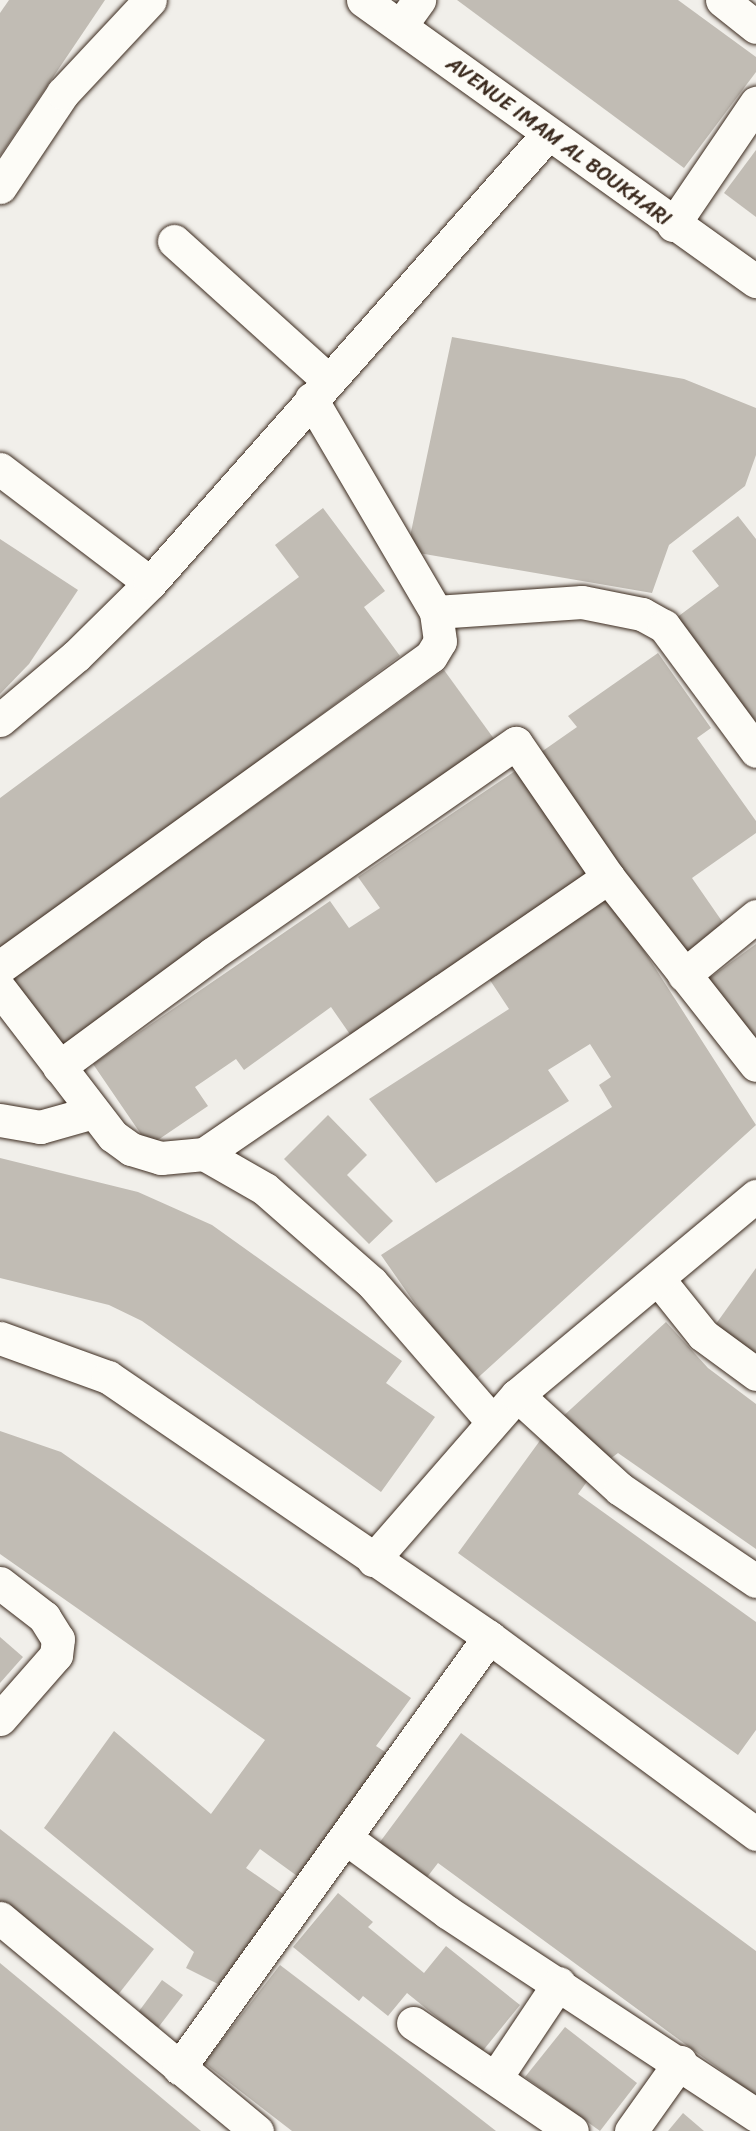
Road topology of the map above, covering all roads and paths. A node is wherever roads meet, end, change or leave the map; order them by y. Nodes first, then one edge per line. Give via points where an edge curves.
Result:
1 (150, 0) edge
2 (363, 0) edge
3 (722, 0) edge
4 (410, 13) edge
5 (756, 27) edge
6 (756, 103) edge
7 (548, 134) junction
8 (0, 188) edge
9 (673, 225) junction
10 (174, 241) dead end
11 (756, 281) edge
12 (320, 390) junction
13 (0, 470) edge
14 (150, 583) junction
15 (436, 612) junction
16 (0, 720) edge
17 (756, 751) edge
18 (608, 877) junction
19 (756, 916) edge
20 (0, 967) edge
21 (684, 975) junction
22 (0, 989) edge
23 (756, 1065) edge
24 (59, 1067) junction
25 (93, 1112) junction
26 (0, 1120) edge
27 (204, 1154) junction
28 (756, 1196) edge
29 (659, 1280) junction
30 (0, 1338) edge
31 (756, 1374) edge
32 (517, 1395) junction
33 (491, 1420) junction
34 (373, 1560) junction
35 (756, 1581) edge
36 (0, 1583) edge
37 (489, 1637) junction
38 (0, 1719) edge
39 (756, 1834) edge
40 (347, 1839) junction
41 (0, 1918) edge
42 (559, 1983) junction
43 (413, 2023) dead end
44 (680, 2061) junction
45 (179, 2068) junction
46 (496, 2077) junction
47 (756, 2115) edge
48 (257, 2131) edge
49 (572, 2131) edge
50 (630, 2131) edge

1 - 8 street via 63,93
2 - 4 street, AVENUE IMAM AL BOUKHARI
3 - 5 street
4 - 7 street, AVENUE IMAM AL BOUKHARI
6 - 9 street
7 - 9 street, AVENUE IMAM AL BOUKHARI
7 - 12 street
9 - 11 street, AVENUE IMAM AL BOUKHARI
10 - 12 street
12 - 14 street
12 - 15 street
13 - 14 street
14 - 16 street via 76,656
15 - 17 street via 582,602 642,614 664,626
15 - 20 street via 440,641 431,656
18 - 21 street
18 - 24 street via 519,745 513,743
18 - 27 street
19 - 21 street
21 - 23 street
22 - 24 street
24 - 25 street
25 - 26 street via 40,1127
25 - 27 street via 131,1149 161,1158
27 - 33 street via 266,1189 363,1274
28 - 29 street
29 - 31 street via 703,1335
29 - 32 street
30 - 34 street via 108,1377
32 - 33 street
32 - 35 street via 620,1489
33 - 34 street
34 - 37 street
36 - 38 street via 44,1617 58,1639 56,1655
37 - 39 street
37 - 40 street
40 - 42 street via 447,1912
40 - 45 street
41 - 45 street
42 - 44 street
42 - 46 street
43 - 46 street
44 - 47 street
44 - 50 street
45 - 48 street
46 - 49 street

